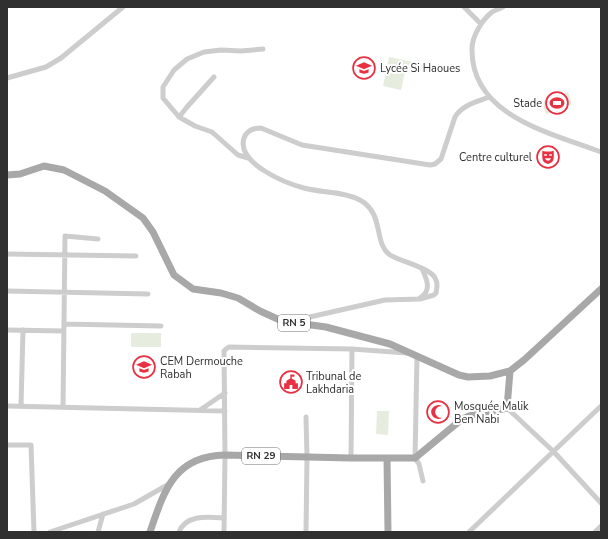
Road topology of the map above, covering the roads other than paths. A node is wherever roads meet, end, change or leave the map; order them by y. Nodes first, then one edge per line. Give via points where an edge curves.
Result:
1 (123, 7) edge
2 (464, 7) edge
3 (503, 7) edge
4 (482, 24) junction
5 (263, 49) dead end
6 (214, 77) dead end
7 (7, 78) edge
8 (489, 97) junction
9 (179, 117) junction
10 (601, 152) edge
11 (248, 158) junction
12 (7, 175) edge
13 (98, 239) dead end
14 (7, 254) edge
15 (65, 255) junction
16 (136, 256) dead end
17 (422, 268) junction
18 (601, 289) edge
19 (7, 291) edge
20 (65, 292) junction
21 (148, 294) dead end
22 (420, 299) junction
23 (288, 322) junction
24 (64, 324) junction
25 (161, 326) dead end
26 (7, 330) edge
27 (23, 330) junction
28 (64, 331) junction
29 (352, 349) junction
30 (409, 353) junction
31 (417, 357) junction
32 (510, 371) junction
33 (225, 393) junction
34 (7, 406) edge
35 (21, 406) junction
36 (601, 406) edge
37 (63, 407) junction
38 (507, 408) junction
39 (199, 410) junction
40 (225, 411) junction
41 (306, 417) dead end
42 (7, 446) edge
43 (554, 452) junction
44 (225, 455) junction
45 (307, 457) junction
46 (350, 458) junction
47 (387, 458) junction
48 (415, 458) junction
49 (423, 481) dead end
50 (169, 484) junction
51 (601, 503) edge
52 (103, 514) junction
53 (224, 518) junction
54 (601, 526) edge
55 (34, 532) edge
56 (50, 532) edge
57 (98, 532) edge
58 (150, 532) edge
59 (179, 532) edge
60 (224, 532) edge
61 (306, 532) edge
62 (388, 532) edge
63 (469, 532) edge
64 (595, 532) edge

1 - 7 street via 61,58 46,67
2 - 4 street
3 - 4 street via 492,12
4 - 8 street via 472,46 472,61 483,90
5 - 9 street via 204,52 187,58 174,70 163,87 163,98
6 - 9 street
8 - 10 street via 518,119
8 - 11 street via 458,112 441,159 435,164 302,145 261,128 249,131 245,136 244,151
9 - 11 street via 212,132 238,155
11 - 17 street via 282,180 303,188 361,201 374,213 385,251
12 - 23 main road, RN 5 via 20,174 44,166 64,170 105,191 142,218 153,232 174,275 184,283 193,289 238,298 260,311
13 - 15 street via 65,236
14 - 15 street
15 - 16 street
15 - 20 street
17 - 22 street via 428,282 427,291
17 - 22 street via 434,275 437,283 434,295
18 - 32 main road, RN 5
19 - 20 street
20 - 21 street
20 - 24 street
22 - 23 street via 386,300
23 - 30 main road, RN 5 via 357,334
24 - 25 street
24 - 28 street
26 - 27 street
27 - 28 street
27 - 35 street
28 - 37 street
29 - 30 street
29 - 33 street via 229,347 224,351
29 - 46 street
30 - 31 main road, RN 5
31 - 32 main road, RN 5 via 468,377 490,376
31 - 48 street
32 - 38 main road
33 - 39 street
33 - 40 street
34 - 35 street
35 - 37 street
36 - 43 street
37 - 39 street
38 - 43 street
38 - 48 main road via 462,419
39 - 40 street
40 - 44 street
41 - 45 street
42 - 55 street via 31,446
43 - 51 street
43 - 63 street
44 - 45 main road, RN 29
44 - 50 main road, RN 29 via 201,458 180,471
44 - 53 street
45 - 46 main road, RN 29
45 - 61 street
46 - 47 main road, RN 29
47 - 48 main road, RN 29
47 - 62 main road
48 - 49 street
50 - 52 street via 134,504
50 - 58 main road, RN 29
52 - 56 street
52 - 57 street
53 - 59 street via 200,517 190,520
53 - 60 street
54 - 64 street

